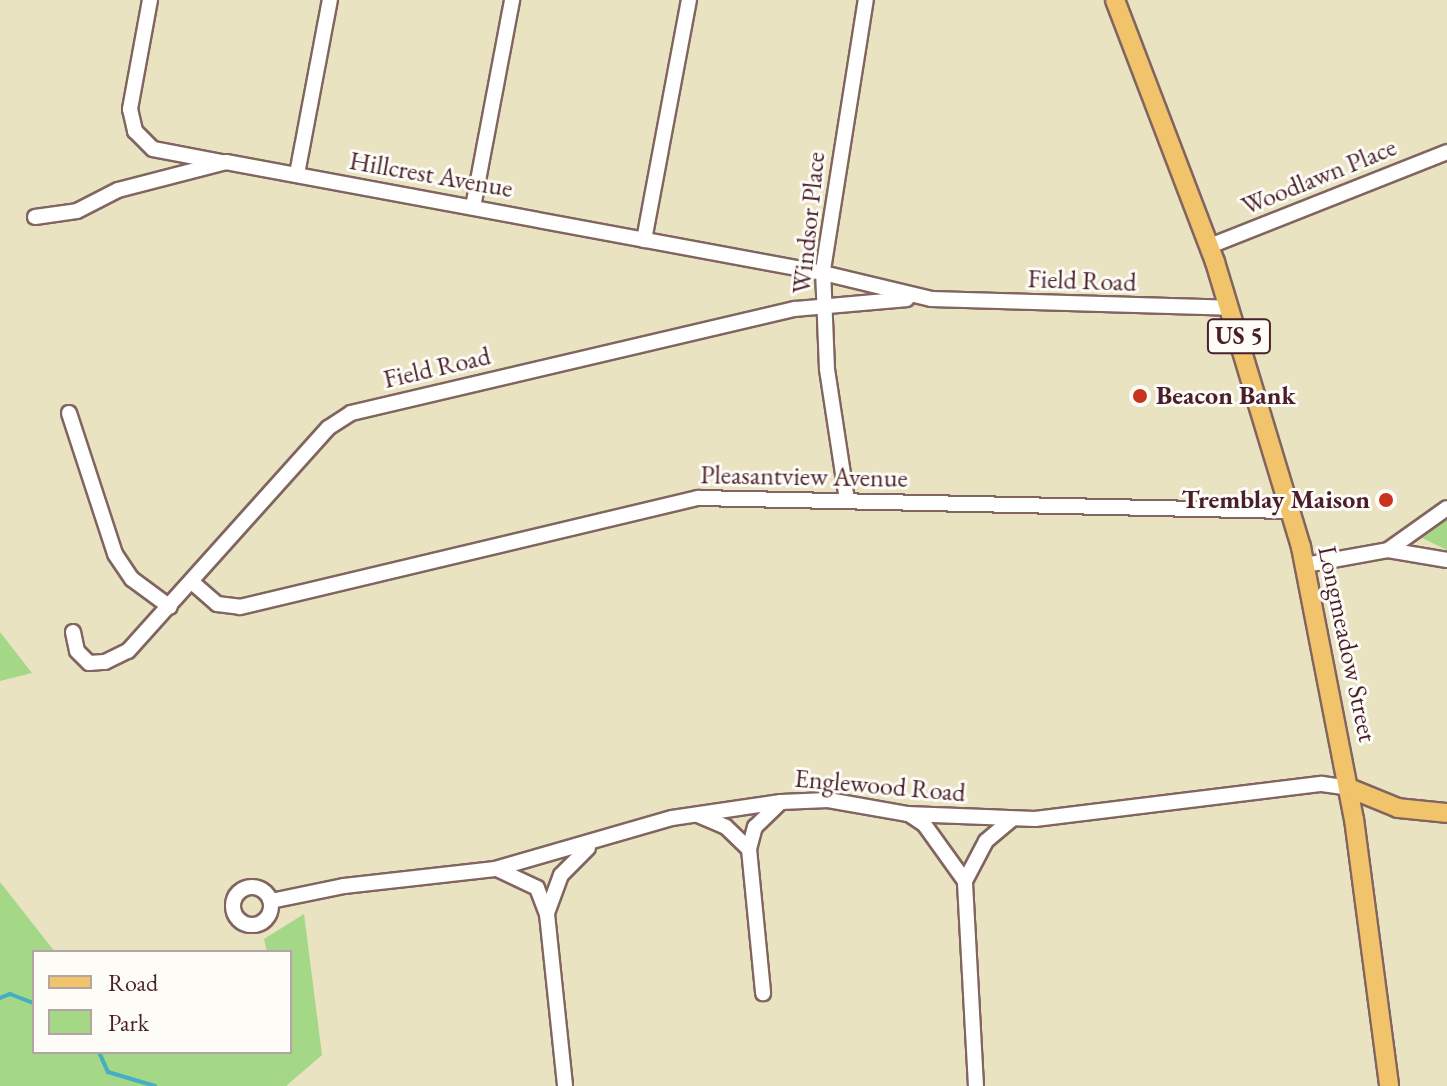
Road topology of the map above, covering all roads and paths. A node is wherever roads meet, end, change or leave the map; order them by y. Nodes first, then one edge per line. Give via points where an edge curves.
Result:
1 (150, 0) edge
2 (330, 0) edge
3 (512, 0) edge
4 (689, 0) edge
5 (866, 0) edge
6 (1115, 0) edge
7 (1447, 152) edge
8 (226, 162) junction
9 (297, 174) junction
10 (473, 207) junction
11 (35, 217) dead end
12 (644, 240) junction
13 (1210, 246) junction
14 (823, 273) junction
15 (931, 299) junction
16 (823, 306) junction
17 (1230, 308) junction
18 (69, 413) dead end
19 (847, 500) junction
20 (1447, 508) edge
21 (1291, 511) junction
22 (1388, 550) junction
23 (1447, 560) edge
24 (1305, 565) junction
25 (193, 583) junction
26 (170, 607) junction
27 (73, 632) dead end
28 (1349, 788) junction
29 (781, 802) junction
30 (1447, 813) edge
31 (694, 814) junction
32 (907, 814) junction
33 (1012, 819) junction
34 (596, 841) junction
35 (749, 849) junction
36 (495, 869) junction
37 (965, 881) junction
38 (271, 901) dead end
39 (547, 914) junction
40 (763, 993) dead end
41 (565, 1086) edge
42 (976, 1086) edge
43 (1389, 1086) edge

1 - 8 street via 130,109 135,131 153,149
2 - 9 street
3 - 10 street
4 - 12 street
5 - 14 street, Windsor Place
6 - 13 main road, Longmeadow Street / US 5
7 - 13 street, Woodlawn Place
8 - 9 street, Hillcrest Avenue
8 - 11 street, Hillcrest Avenue via 118,190 77,211
9 - 10 street, Hillcrest Avenue
10 - 12 street, Hillcrest Avenue
12 - 14 street, Hillcrest Avenue
13 - 17 main road, Longmeadow Street / US 5
14 - 15 street, Field Road
14 - 16 street, Windsor Place
15 - 16 street, Field Road
15 - 17 street, Field Road
16 - 19 street, Windsor Place
16 - 25 street, Field Road via 342,417
17 - 21 main road, Longmeadow Street / US 5
18 - 26 street via 115,554 132,579
19 - 21 street, Pleasantview Avenue
19 - 25 street, Pleasantview Avenue via 678,500 240,607 217,604
20 - 22 street
21 - 24 main road, Longmeadow Street / US 5
22 - 23 street
22 - 24 street
24 - 28 main road, Longmeadow Street / US 5
25 - 26 street, Field Road
26 - 27 street, Field Road via 128,651 105,662 82,659
28 - 30 main road via 1398,808
28 - 33 street, Englewood Road via 1336,782
28 - 43 main road, Longmeadow Street / US 5
29 - 31 street, Englewood Road
29 - 32 street, Englewood Road via 863,803
29 - 35 street via 755,827
31 - 34 street, Englewood Road
31 - 35 street via 726,827
32 - 33 street, Englewood Road
32 - 37 street via 924,824
33 - 37 street via 986,841
34 - 36 street, Englewood Road
34 - 39 street via 561,875
35 - 40 street
36 - 38 street, Englewood Road via 344,886
36 - 39 street via 532,884
37 - 42 street
39 - 41 street

